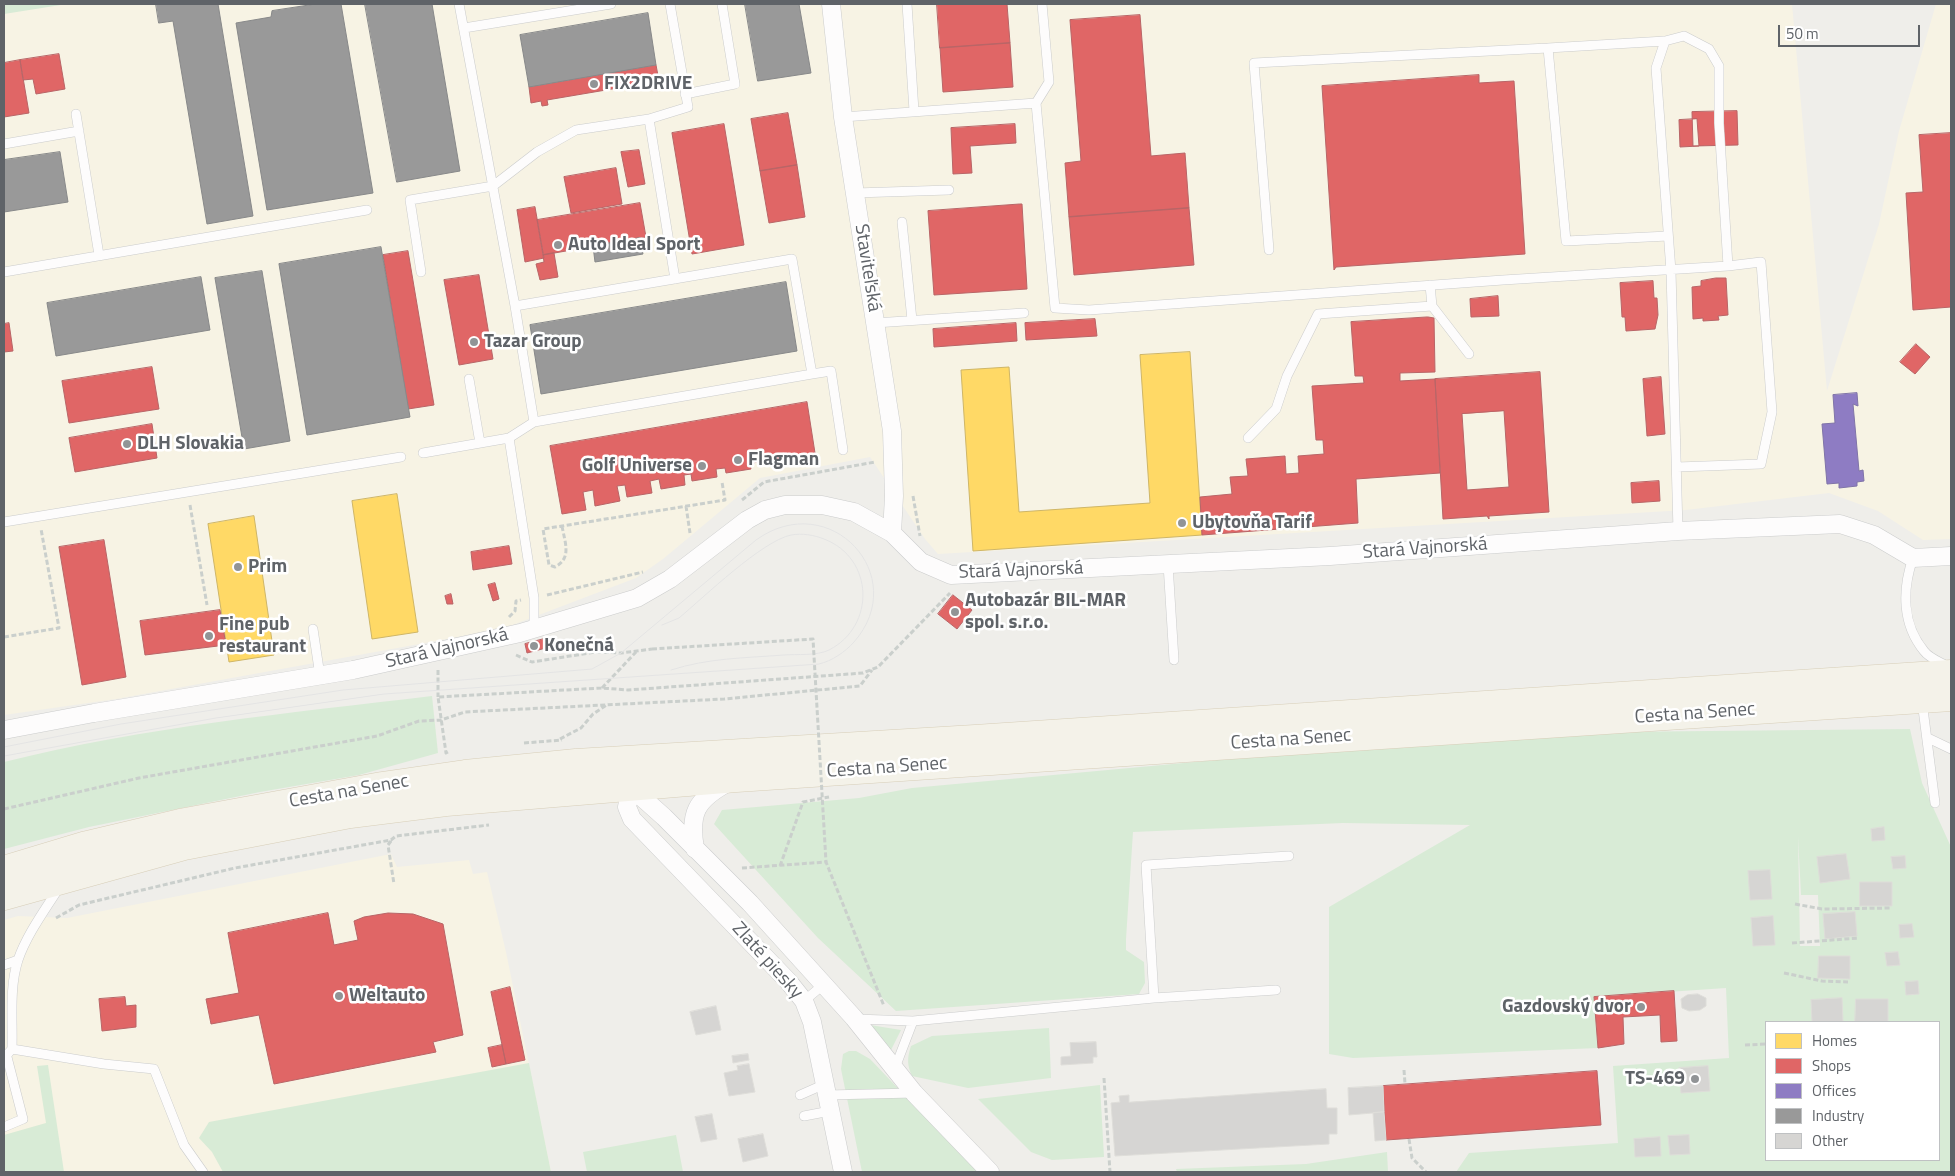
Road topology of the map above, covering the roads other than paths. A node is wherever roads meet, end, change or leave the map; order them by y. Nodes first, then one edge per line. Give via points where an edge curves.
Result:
1 (459, 4) edge
2 (611, 4) edge
3 (670, 4) edge
4 (722, 4) edge
5 (831, 4) edge
6 (907, 4) edge
7 (1042, 4) edge
8 (464, 28) junction
9 (1666, 41) junction
10 (1548, 48) junction
11 (685, 94) junction
12 (1036, 103) junction
13 (914, 111) junction
14 (76, 114) dead end
15 (844, 117) junction
16 (649, 119) junction
17 (79, 131) junction
18 (4, 144) edge
19 (493, 186) junction
20 (949, 190) dead end
21 (855, 193) junction
22 (367, 210) dead end
23 (902, 222) dead end
24 (1668, 236) junction
25 (1269, 250) dead end
26 (99, 256) junction
27 (1728, 266) junction
28 (1671, 271) junction
29 (4, 272) edge
30 (422, 272) dead end
31 (675, 279) junction
32 (1430, 285) junction
33 (514, 306) junction
34 (1432, 306) junction
35 (1024, 312) dead end
36 (912, 320) junction
37 (875, 323) junction
38 (1469, 354) dead end
39 (812, 374) junction
40 (469, 379) dead end
41 (534, 422) junction
42 (509, 438) junction
43 (1248, 438) dead end
44 (480, 443) junction
45 (843, 450) dead end
46 (423, 453) dead end
47 (401, 457) dead end
48 (1677, 467) junction
49 (4, 522) edge
50 (1678, 531) junction
51 (892, 534) junction
52 (1951, 556) edge
53 (1913, 558) junction
54 (1168, 564) junction
55 (312, 629) dead end
56 (534, 629) junction
57 (1174, 660) dead end
58 (1951, 669) edge
59 (1951, 674) edge
60 (320, 676) junction
61 (1951, 697) edge
62 (1922, 699) junction
63 (4, 730) edge
64 (1928, 738) junction
65 (1951, 749) edge
66 (572, 751) junction
67 (702, 754) junction
68 (736, 778) junction
69 (631, 786) junction
70 (1935, 803) dead end
71 (695, 848) junction
72 (1289, 856) dead end
73 (4, 870) edge
74 (66, 877) junction
75 (4, 896) edge
76 (18, 960) junction
77 (4, 965) edge
78 (823, 984) junction
79 (1276, 990) dead end
80 (1154, 998) junction
81 (804, 1001) junction
82 (854, 1018) junction
83 (913, 1021) junction
84 (8, 1054) edge
85 (895, 1068) junction
86 (914, 1093) junction
87 (800, 1094) dead end
88 (827, 1097) junction
89 (804, 1116) dead end
90 (4, 1127) edge
91 (203, 1172) edge
92 (842, 1172) edge
93 (990, 1172) edge

1 - 8 lane
2 - 8 lane
3 - 11 lane
4 - 11 lane via 735,84
5 - 15 street, Staviteľská
6 - 13 lane
7 - 12 lane via 1049,82
8 - 19 lane
9 - 10 lane
9 - 24 lane via 1656,68
9 - 27 lane via 1684,36 1709,49 1720,66 1719,123
10 - 24 lane via 1566,241
10 - 25 lane via 1254,63
11 - 16 lane via 688,108
12 - 13 lane
12 - 32 lane via 1055,308 1089,310
13 - 15 lane
14 - 17 lane
15 - 21 street, Staviteľská
16 - 19 lane via 576,130 537,152
16 - 31 lane
17 - 18 lane
17 - 26 lane
19 - 30 lane via 410,200
19 - 33 lane
20 - 21 lane
21 - 37 street, Staviteľská
22 - 26 lane
23 - 36 lane
24 - 28 lane
26 - 29 lane
27 - 28 lane
27 - 48 lane via 1761,262 1772,412 1761,464
28 - 32 lane
28 - 48 lane
31 - 33 lane
31 - 39 lane via 792,259
32 - 34 lane
33 - 41 lane
34 - 38 lane
34 - 43 lane via 1318,314 1287,376 1276,409
35 - 36 lane
36 - 37 lane
37 - 51 street, Staviteľská via 892,431
39 - 41 lane
39 - 45 lane via 831,370
40 - 44 lane
41 - 42 lane
42 - 44 lane
42 - 56 lane via 534,598
44 - 46 lane
47 - 49 lane
48 - 50 lane
50 - 53 street, Stará Vajnorská via 1840,524 1874,535
50 - 54 street, Stará Vajnorská
51 - 54 street, Stará Vajnorská via 921,562 951,575
51 - 56 street, Stará Vajnorská via 854,512 835,507 802,504 765,510 670,579 637,598
52 - 53 street
53 - 58 lane via 1906,578 1905,608 1910,626 1924,653
54 - 57 lane
55 - 60 lane
56 - 60 street, Stará Vajnorská
59 - 67 main road, Cesta na Senec
60 - 63 street, Stará Vajnorská
61 - 62 main road, Cesta na Senec
62 - 64 lane
62 - 68 main road, Cesta na Senec
64 - 65 lane
64 - 70 lane
66 - 67 main road, Cesta na Senec
66 - 69 street, Zlaté piesky
66 - 73 main road, Cesta na Senec via 138,832
67 - 69 street, Cesta na Senec via 649,775
68 - 69 main road, Cesta na Senec
68 - 71 street via 710,793 698,807 692,826
69 - 71 street, Zlaté piesky
69 - 74 main road, Cesta na Senec via 350,814 176,848
69 - 81 street, Zlaté piesky via 627,807 632,819 782,974
71 - 78 street, Zlaté piesky
72 - 80 lane via 1146,865
74 - 75 main road, Cesta na Senec
74 - 76 lane via 31,932
76 - 77 lane
76 - 84 lane via 13,982
78 - 81 lane
78 - 82 street, Zlaté piesky
79 - 80 lane
80 - 83 lane
81 - 88 street, Zlaté piesky via 812,1022
82 - 83 lane
82 - 85 street, Zlaté piesky
83 - 85 lane
84 - 90 lane via 23,1119
84 - 91 lane via 154,1069 184,1145
85 - 86 street, Zlaté piesky
86 - 88 lane
86 - 93 street, Zlaté piesky
87 - 88 lane
88 - 89 lane
88 - 92 street, Zlaté piesky

